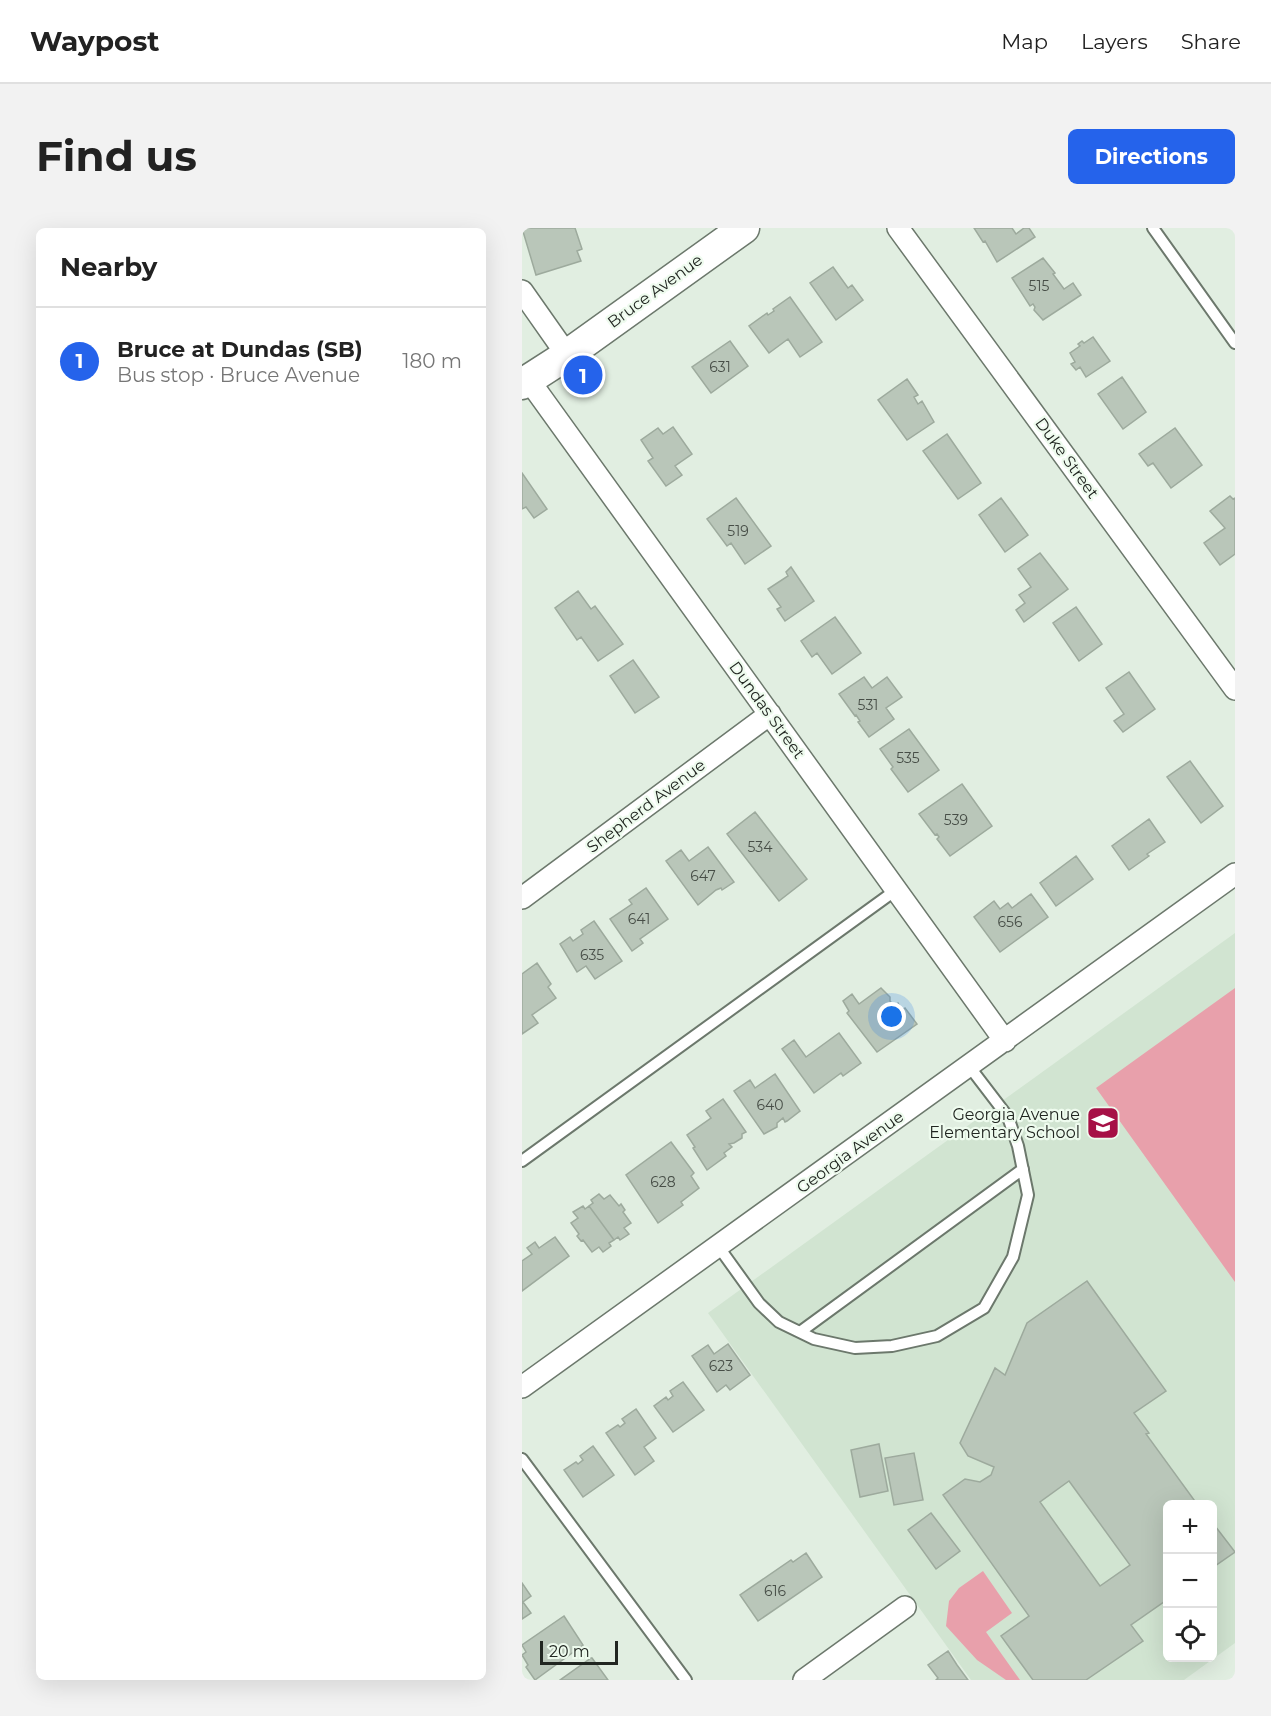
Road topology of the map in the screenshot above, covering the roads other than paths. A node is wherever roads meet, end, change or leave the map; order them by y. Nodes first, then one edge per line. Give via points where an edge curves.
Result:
1 (744, 228) edge
2 (898, 228) edge
3 (1153, 228) edge
4 (522, 291) edge
5 (1235, 343) edge
6 (567, 355) junction
7 (525, 381) edge
8 (1235, 688) edge
9 (770, 714) junction
10 (1235, 874) edge
11 (896, 890) junction
12 (522, 898) edge
13 (1005, 1041) junction
14 (969, 1066) junction
15 (522, 1161) edge
16 (1023, 1169) junction
17 (718, 1246) junction
18 (800, 1332) junction
19 (522, 1387) edge
20 (522, 1459) edge
21 (904, 1607) dead end
22 (686, 1680) edge
23 (804, 1680) edge

1 - 6 street, Bruce Avenue
2 - 8 street, Duke Street
3 - 5 lane
4 - 6 street
6 - 7 street, Bruce Avenue
7 - 9 street, Dundas Street
9 - 11 street, Dundas Street
9 - 12 street, Shepherd Avenue
10 - 13 street, Georgia Avenue
11 - 13 street, Dundas Street
11 - 15 lane
13 - 14 street, Georgia Avenue
14 - 16 lane via 1008,1117
14 - 17 street, Georgia Avenue
16 - 18 lane
16 - 18 lane via 1028,1195 1013,1257 984,1308 937,1336 892,1346 855,1348
17 - 18 lane via 759,1303 779,1322
17 - 19 street, Georgia Avenue
20 - 22 lane
21 - 23 street

